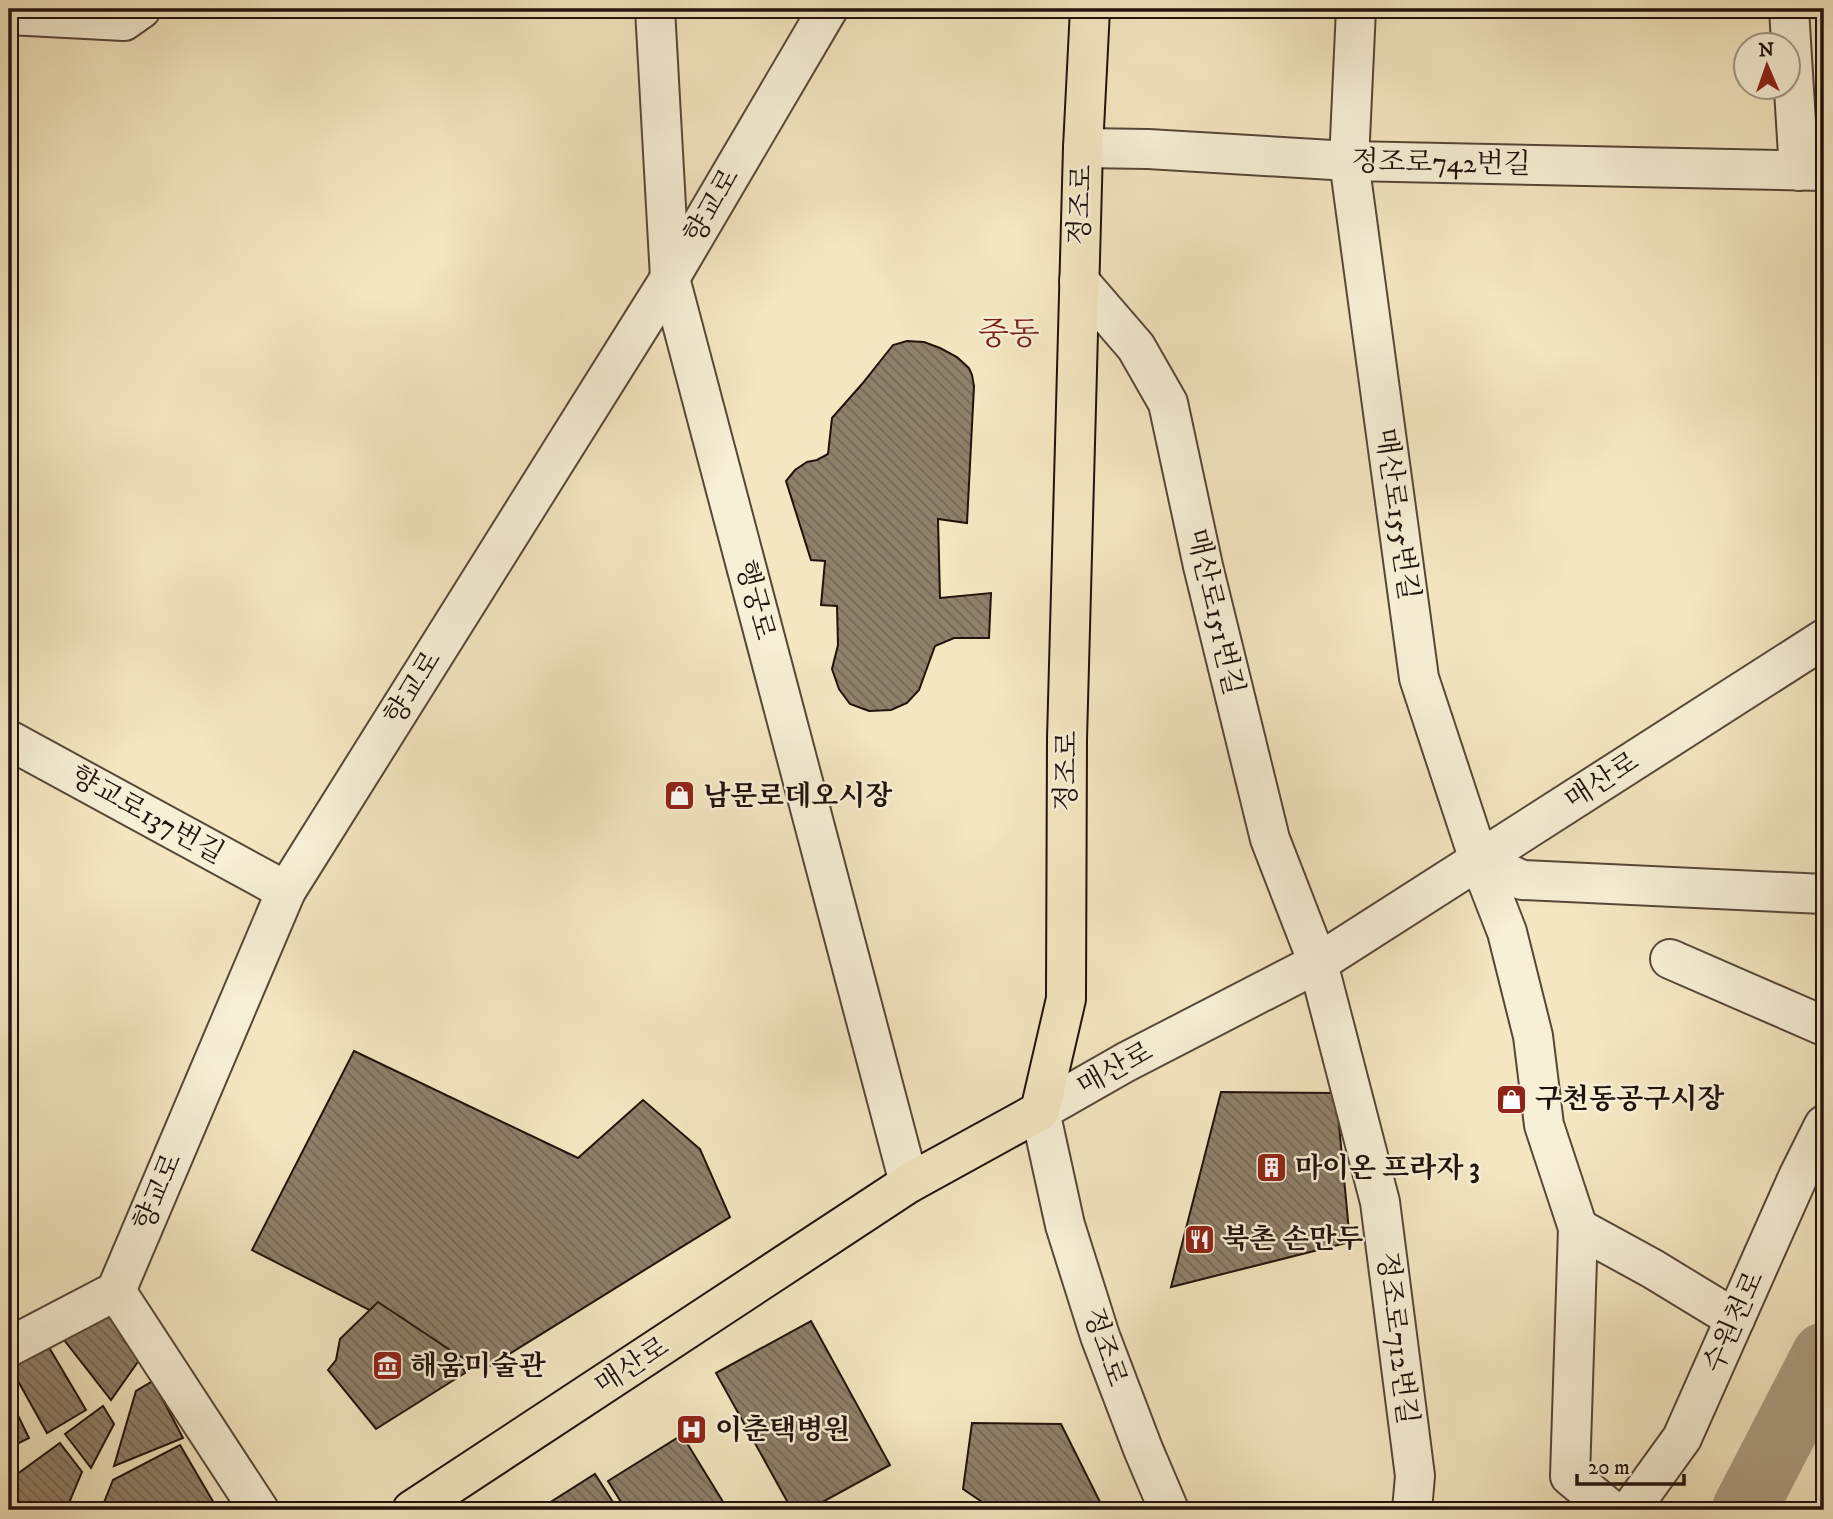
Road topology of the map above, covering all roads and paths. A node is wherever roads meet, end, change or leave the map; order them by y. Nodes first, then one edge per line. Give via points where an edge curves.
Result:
1 (141, 9) edge
2 (654, 9) edge
3 (828, 9) edge
4 (1090, 9) edge
5 (1356, 9) edge
6 (1789, 9) edge
7 (91, 14) edge
8 (9, 15) edge
9 (1083, 148) junction
10 (1349, 161) junction
11 (1812, 171) edge
12 (670, 278) junction
13 (1079, 281) junction
14 (1824, 639) edge
15 (9, 740) edge
16 (1479, 860) junction
17 (286, 891) junction
18 (1824, 894) edge
19 (1670, 959) dead end
20 (1318, 963) junction
21 (1824, 1026) edge
22 (1040, 1111) junction
23 (1824, 1125) edge
24 (909, 1183) junction
25 (1578, 1228) junction
26 (116, 1291) junction
27 (1735, 1319) junction
28 (9, 1347) edge
29 (259, 1510) edge
30 (412, 1510) edge
31 (1169, 1510) edge
32 (1412, 1510) edge
33 (1611, 1510) edge
34 (1630, 1510) edge

1 - 7 street via 124,21
2 - 12 street, 행궁로
3 - 12 street, 향교로
4 - 9 main road, 정조로
5 - 10 street, 매산로155번길
6 - 11 street
7 - 8 street
9 - 10 street, 정조로742번길
9 - 13 main road, 정조로
10 - 11 street, 정조로742번길
10 - 16 street, 매산로155번길 via 1419,678
12 - 17 street, 향교로
12 - 24 street, 행궁로
13 - 20 street, 매산로151번길 via 1136,348 1168,403 1270,839
13 - 22 main road, 정조로 via 1067,739 1066,999
14 - 16 street, 매산로
15 - 17 street, 향교로137번길
16 - 18 street via 1522,880
16 - 20 street, 매산로
16 - 25 street, 매산로155번길 via 1507,932 1533,1036 1544,1125
17 - 26 street, 향교로
19 - 21 street
20 - 22 street, 매산로
20 - 32 street, 정조로712번길 via 1380,1202 1415,1476
22 - 24 main road, 매산로
22 - 31 street, 정조로 via 1065,1225 1092,1312
23 - 27 street, 수원천로
24 - 30 main road, 매산로
25 - 27 street
25 - 33 street via 1570,1476
26 - 28 street
26 - 29 street
27 - 34 street, 수원천로 via 1682,1438

